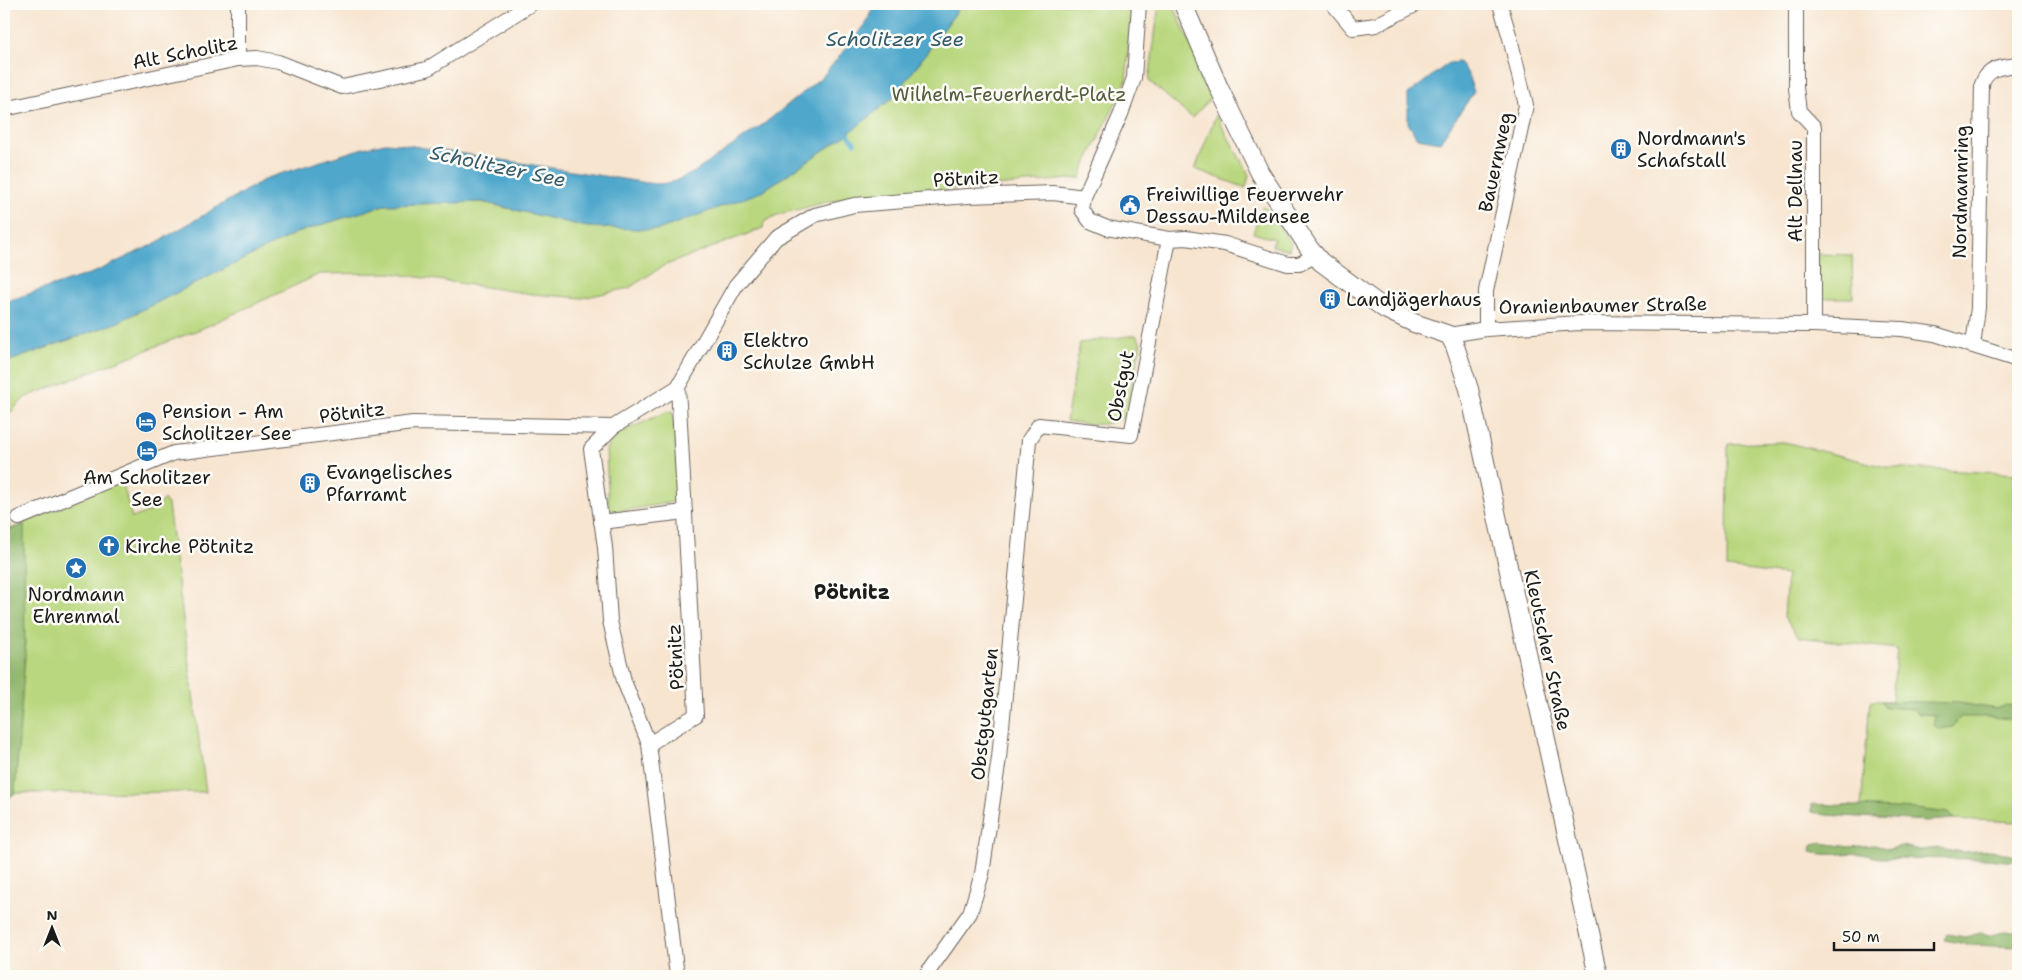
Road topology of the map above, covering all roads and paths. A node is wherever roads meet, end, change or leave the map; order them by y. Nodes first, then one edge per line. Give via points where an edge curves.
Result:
1 (238, 4) edge
2 (531, 4) edge
3 (1139, 4) edge
4 (1183, 4) edge
5 (1333, 4) edge
6 (1417, 4) edge
7 (1500, 4) edge
8 (1796, 4) edge
9 (238, 59) junction
10 (2018, 65) edge
11 (4, 108) edge
12 (1084, 196) junction
13 (1169, 239) junction
14 (1315, 256) junction
15 (1814, 325) junction
16 (1486, 329) junction
17 (1449, 336) junction
18 (1973, 345) junction
19 (2018, 360) edge
20 (678, 387) junction
21 (613, 426) junction
22 (1029, 440) joint
23 (685, 512) junction
24 (19, 518) dead end
25 (601, 522) junction
26 (649, 744) junction
27 (676, 976) edge
28 (926, 976) edge
29 (1598, 976) edge

1 - 9 street
2 - 9 street, Alt Scholitz via 427,69 342,86 278,62
3 - 12 street via 1134,78
4 - 14 street via 1218,88 1260,173
5 - 6 street via 1353,28 1376,25
7 - 16 street, Bauernweg via 1526,104 1486,291
8 - 15 street, Alt Dellnau via 1799,112 1814,127
9 - 11 street, Alt Scholitz
10 - 18 street, Nordmannring via 1989,71 1982,84 1978,308
12 - 13 street via 1082,210 1090,222
12 - 20 street, Pötnitz via 1053,193 854,204 815,215 776,238 736,285
13 - 14 street via 1186,238 1225,244 1288,264 1299,264
13 - 22 street, Obstgut via 1131,434 1039,424
14 - 17 street via 1385,309
15 - 16 street, Oranienbaumer Straße via 1580,323
15 - 18 street, Oranienbaumer Straße via 1902,329
16 - 17 street, Oranienbaumer Straße
17 - 29 street, Kleutscher Straße via 1469,389
18 - 19 street, Oranienbaumer Straße
20 - 21 street, Pötnitz
20 - 23 street, Pötnitz
21 - 24 street, Pötnitz via 414,423 174,453
21 - 25 street, Pötnitz via 591,449
22 - 28 street, Obstgutgarten via 999,758 982,874 970,913
23 - 25 street
23 - 26 street, Pötnitz via 696,715
25 - 26 street, Pötnitz via 610,621 624,681
26 - 27 street, Pötnitz

